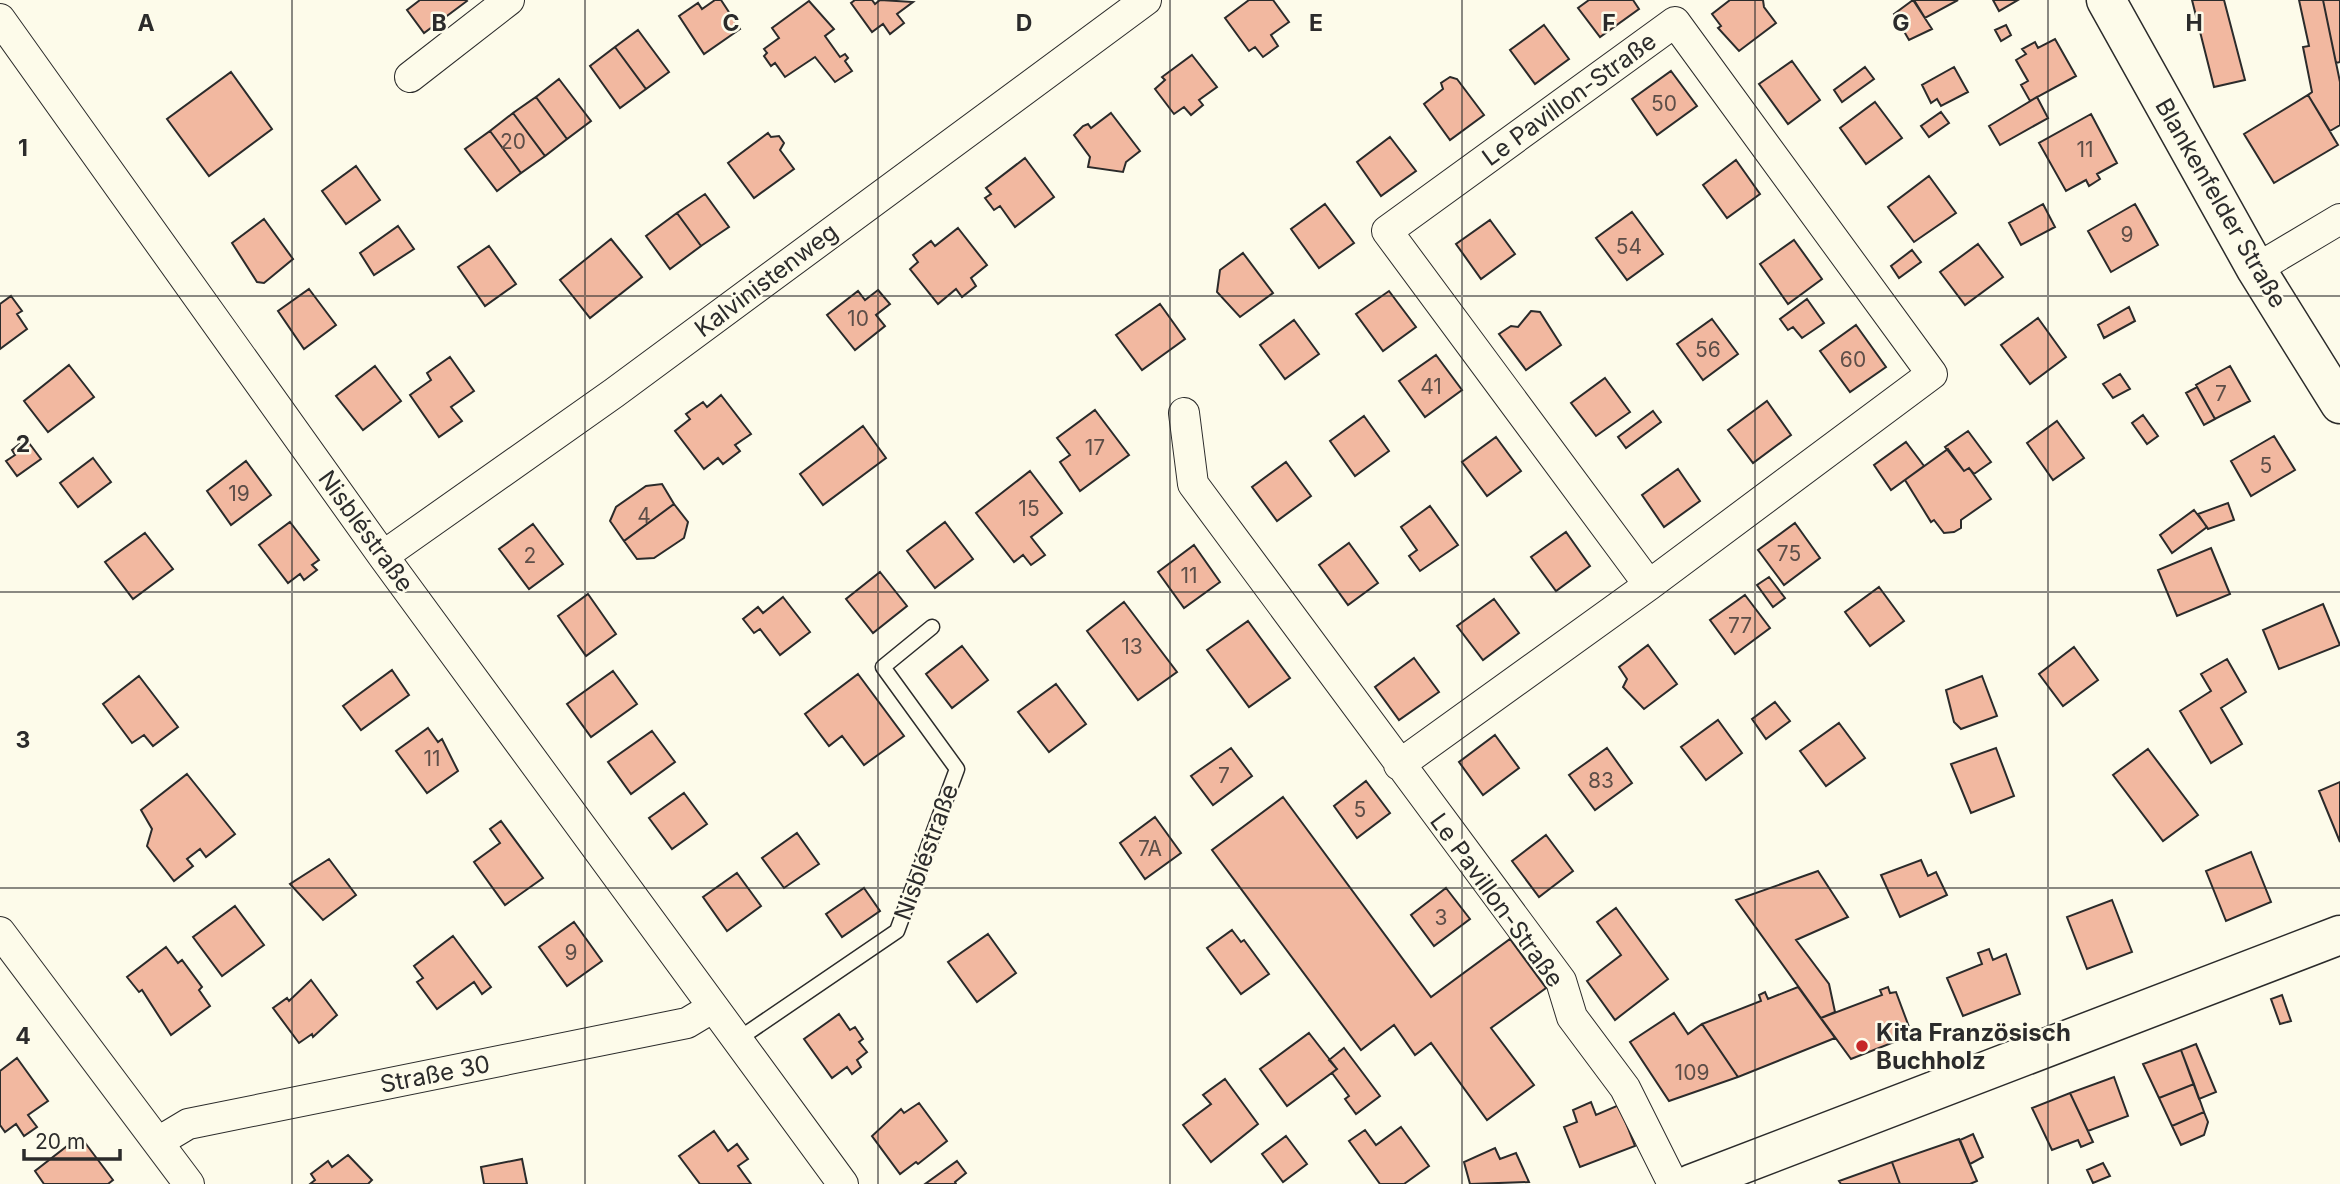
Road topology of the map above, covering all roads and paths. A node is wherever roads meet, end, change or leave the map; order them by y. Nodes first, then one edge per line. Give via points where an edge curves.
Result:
1 (509, 0) edge
2 (1146, 0) edge
3 (2106, 0) edge
4 (0, 19) edge
5 (410, 77) dead end
6 (2340, 219) edge
7 (2256, 268) junction
8 (2340, 404) edge
9 (1184, 413) dead end
10 (383, 556) junction
11 (1649, 585) junction
12 (932, 627) dead end
13 (1399, 765) junction
14 (0, 932) edge
15 (2340, 934) edge
16 (712, 1008) junction
17 (737, 1040) junction
18 (158, 1142) junction
19 (189, 1184) edge
20 (843, 1184) edge
21 (1673, 1184) edge
22 (1691, 1184) edge

1 - 5 street
2 - 10 street, Kalvinistenweg via 614,393
3 - 7 street, Blankenfelder Straße
4 - 10 street, Nisbléstraße
6 - 7 street
7 - 8 street, Blankenfelder Straße
9 - 13 street, Le Pavillon-Straße via 1193,484
10 - 16 street, Nisbléstraße
11 - 11 street, Le Pavillon-Straße via 1931,374 1675,22 1387,231
11 - 13 street, Le Pavillon-Straße
12 - 17 lane, Nisbléstraße via 883,667 957,769 897,931
13 - 21 street, Le Pavillon-Straße via 1561,981 1572,1017 1625,1088
14 - 18 street
15 - 22 street
16 - 17 street, Nisbléstraße
16 - 18 street, Straße 30 via 687,1023 188,1124
17 - 20 street, Nisbléstraße
18 - 19 street

